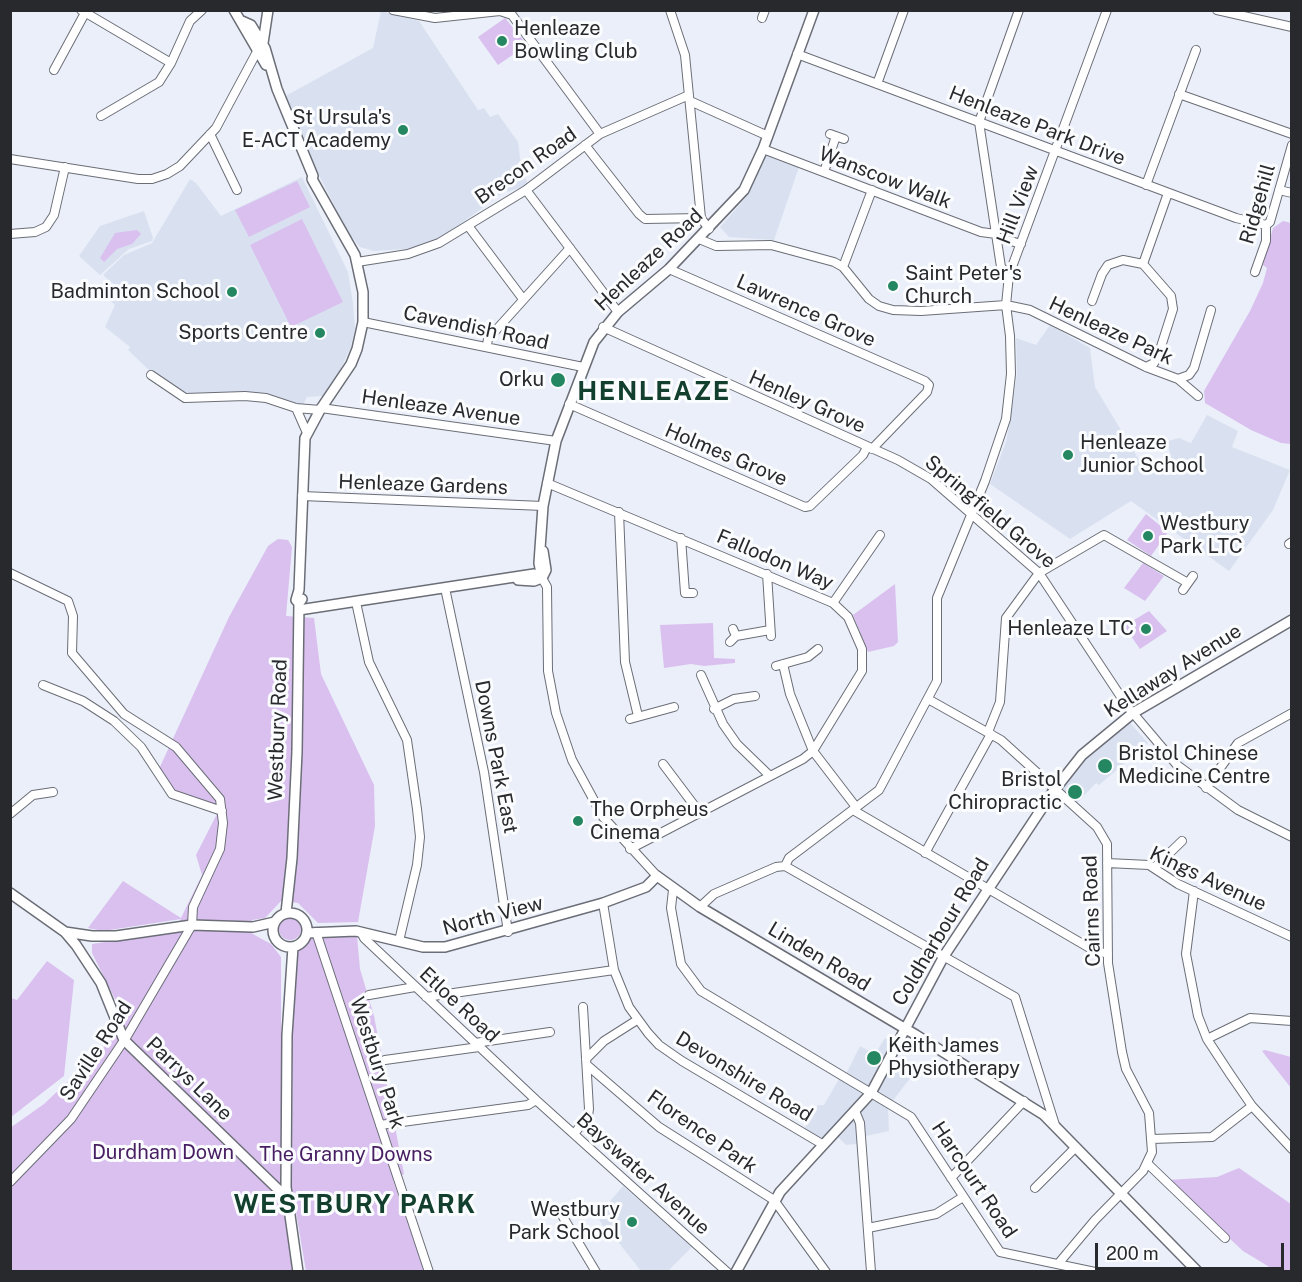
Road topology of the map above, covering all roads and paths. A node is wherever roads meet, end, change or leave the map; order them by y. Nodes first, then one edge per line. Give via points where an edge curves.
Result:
1 (202, 10) edge
2 (234, 10) edge
3 (393, 10) edge
4 (670, 10) edge
5 (904, 10) edge
6 (1019, 10) edge
7 (1107, 10) edge
8 (1217, 10) edge
9 (810, 11) edge
10 (83, 12) edge
11 (267, 13) edge
12 (1246, 14) edge
13 (242, 21) junction
14 (1292, 27) edge
15 (260, 46) junction
16 (1196, 50) dead end
17 (797, 54) junction
18 (171, 63) junction
19 (54, 70) dead end
20 (877, 84) junction
21 (1179, 94) junction
22 (689, 98) junction
23 (101, 116) dead end
24 (979, 122) junction
25 (210, 134) junction
26 (600, 134) junction
27 (1292, 134) edge
28 (768, 136) junction
29 (844, 139) dead end
30 (585, 145) junction
31 (1292, 145) edge
32 (763, 149) junction
33 (1056, 152) junction
34 (10, 159) edge
35 (65, 167) junction
36 (824, 172) junction
37 (1146, 184) junction
38 (237, 190) dead end
39 (526, 190) junction
40 (872, 190) junction
41 (1279, 190) junction
42 (1168, 193) junction
43 (1292, 193) edge
44 (701, 218) junction
45 (1266, 225) junction
46 (469, 227) junction
47 (709, 229) junction
48 (10, 234) edge
49 (996, 236) junction
50 (699, 240) junction
51 (1021, 244) junction
52 (570, 248) junction
53 (356, 258) junction
54 (1143, 264) junction
55 (843, 267) junction
56 (669, 269) junction
57 (1255, 272) dead end
58 (1009, 275) junction
59 (523, 299) junction
60 (1092, 301) dead end
61 (1006, 305) junction
62 (1211, 310) dead end
63 (618, 312) junction
64 (363, 322) junction
65 (1207, 322) junction
66 (1216, 324) dead end
67 (603, 327) junction
68 (487, 345) junction
69 (582, 367) junction
70 (1146, 367) junction
71 (152, 375) dead end
72 (1178, 379) junction
73 (1198, 396) dead end
74 (569, 404) junction
75 (296, 408) junction
76 (320, 409) junction
77 (308, 432) junction
78 (556, 441) junction
79 (870, 448) junction
80 (547, 483) junction
81 (302, 496) junction
82 (543, 506) junction
83 (620, 512) junction
84 (971, 514) junction
85 (880, 535) dead end
86 (681, 538) junction
87 (10, 573) edge
88 (1039, 573) junction
89 (767, 574) junction
90 (542, 578) junction
91 (1188, 583) dead end
92 (445, 588) junction
93 (693, 593) dead end
94 (356, 602) junction
95 (833, 603) junction
96 (299, 607) junction
97 (1292, 620) edge
98 (733, 635) dead end
99 (816, 655) dead end
100 (701, 675) dead end
101 (43, 686) dead end
102 (750, 693) dead end
103 (928, 699) junction
104 (674, 707) dead end
105 (714, 709) junction
106 (1133, 713) junction
107 (1292, 713) edge
108 (989, 733) junction
109 (813, 751) junction
110 (663, 764) dead end
111 (770, 777) junction
112 (1056, 787) junction
113 (1206, 788) junction
114 (53, 792) dead end
115 (855, 808) junction
116 (222, 811) junction
117 (700, 813) junction
118 (10, 814) edge
119 (1292, 837) edge
120 (1182, 841) dead end
121 (646, 843) junction
122 (630, 849) junction
123 (925, 853) junction
124 (637, 856) junction
125 (1107, 863) junction
126 (785, 866) junction
127 (1154, 868) junction
128 (657, 876) junction
129 (988, 889) junction
130 (673, 890) junction
131 (1194, 891) junction
132 (10, 893) edge
133 (603, 903) junction
134 (700, 907) junction
135 (290, 913) junction
136 (275, 922) junction
137 (192, 925) junction
138 (253, 927) junction
139 (310, 930) junction
140 (65, 932) junction
141 (361, 932) junction
142 (508, 932) junction
143 (274, 937) junction
144 (1292, 937) edge
145 (399, 940) junction
146 (1107, 944) junction
147 (290, 946) junction
148 (1090, 947) junction
149 (1108, 954) junction
150 (944, 956) junction
151 (614, 970) junction
152 (416, 987) junction
153 (369, 994) dead end
154 (426, 997) junction
155 (583, 1007) dead end
156 (637, 1020) junction
157 (1292, 1021) edge
158 (905, 1028) junction
159 (550, 1032) dead end
160 (1207, 1039) junction
161 (127, 1041) junction
162 (477, 1045) junction
163 (385, 1060) dead end
164 (587, 1062) junction
165 (872, 1093) junction
166 (536, 1100) junction
167 (1024, 1101) junction
168 (1252, 1106) junction
169 (855, 1111) junction
170 (380, 1125) junction
171 (1055, 1125) junction
172 (574, 1134) junction
173 (1152, 1139) junction
174 (822, 1144) junction
175 (1076, 1147) junction
176 (1292, 1149) edge
177 (1148, 1164) junction
178 (951, 1178) junction
179 (10, 1182) edge
180 (286, 1186) junction
181 (274, 1188) junction
182 (1035, 1188) dead end
183 (1122, 1193) junction
184 (963, 1197) junction
185 (287, 1198) junction
186 (774, 1200) junction
187 (563, 1217) dead end
188 (868, 1228) junction
189 (1225, 1238) dead end
190 (1058, 1264) junction
191 (298, 1272) edge
192 (429, 1272) edge
193 (596, 1272) edge
194 (727, 1272) edge
195 (736, 1272) edge
196 (826, 1272) edge
197 (871, 1272) edge
198 (1095, 1272) edge
199 (1198, 1272) edge

1 - 18 street via 190,21
2 - 13 main road
3 - 26 street via 435,18 500,11 512,15
4 - 22 street via 685,56
5 - 20 street
6 - 24 street
7 - 33 street, Hill View
8 - 12 street
9 - 17 main road, Henleaze Road
10 - 18 street
10 - 19 street
11 - 13 main road, Westbury Road via 257,21
11 - 15 main road, Westbury Road
12 - 14 street
13 - 15 main road, Westbury Road via 251,25
15 - 25 street
15 - 53 main road, Westbury Road via 313,176
16 - 21 street
17 - 20 street, Henleaze Park Drive
17 - 28 main road, Henleaze Road
18 - 23 street via 152,88
20 - 24 street, Henleaze Park Drive
21 - 27 street
21 - 37 street
22 - 26 street, Brecon Road
22 - 28 street
22 - 44 street
24 - 33 street, Henleaze Park Drive
24 - 49 street
25 - 35 street via 180,166 152,179
25 - 38 street
26 - 30 street, Brecon Road
28 - 32 main road, Henleaze Road
29 - 36 street via 833,136
30 - 39 street, Brecon Road
30 - 44 street via 645,219
31 - 41 street, Ridgehill
32 - 36 street, Wanscow Walk
32 - 47 main road, Henleaze Road via 744,190
33 - 37 street, Henleaze Park Drive
33 - 51 street, Hill View
34 - 35 street
35 - 48 street via 54,215 46,226 35,232
36 - 40 street, Wanscow Walk
37 - 42 street, Henleaze Park Drive
39 - 46 street, Brecon Road
39 - 52 street
40 - 49 street, Wanscow Walk
40 - 55 street
41 - 43 street
41 - 45 street, Ridgehill
42 - 45 street, Henleaze Park Drive
42 - 54 street
44 - 47 street
45 - 57 street, Ridgehill via 1266,241
46 - 53 street, Brecon Road via 425,249
46 - 59 street
47 - 50 main road, Henleaze Road
49 - 51 street, Wanscow Walk
49 - 58 street via 1001,267
50 - 55 street via 716,246 771,245
50 - 56 main road, Henleaze Road
51 - 58 street, Hill View
52 - 59 street
52 - 63 street
53 - 64 main road, Westbury Road via 363,292
54 - 60 street via 1123,260 1108,265
54 - 70 street via 1173,303 1158,356
55 - 61 street, Henleaze Park via 869,299 893,310
56 - 63 main road, Henleaze Road
56 - 79 street, Lawrence Grove via 929,385 927,392
58 - 61 street
59 - 68 street
61 - 70 street, Henleaze Park via 1030,310
61 - 84 street via 1011,374 1006,419
62 - 65 street
63 - 67 main road, Henleaze Road
64 - 68 street, Cavendish Road
64 - 76 main road, Westbury Road via 351,364
65 - 66 street
65 - 72 street via 1192,372
67 - 69 main road, Henleaze Road
67 - 79 street, Henley Grove
68 - 69 street, Cavendish Road
69 - 74 main road, Henleaze Road
70 - 72 street, Henleaze Park
71 - 75 street, Henleaze Avenue via 185,398 255,397
72 - 73 street, Henleaze Park
74 - 78 main road, Henleaze Road
74 - 79 street, Holmes Grove via 805,507
75 - 76 street, Henleaze Avenue
75 - 77 street
76 - 77 main road, Westbury Road
76 - 78 street, Henleaze Avenue
77 - 81 main road, Westbury Road via 312,436 306,448
78 - 80 main road, Henleaze Road
79 - 84 street, Springfield Grove via 915,469
80 - 82 main road, Henleaze Road
80 - 83 street, Fallodon Way
81 - 82 street, Henleaze Gardens
81 - 96 main road, Westbury Road via 296,600
82 - 90 main road, Henleaze Road via 546,570
83 - 86 street, Fallodon Way
83 - 104 street via 625,662 634,718
84 - 88 street, Springfield Grove
84 - 103 street via 937,597 936,681
85 - 95 street
86 - 89 street, Fallodon Way
86 - 93 street via 685,593
87 - 116 street via 68,601 73,616 72,653 124,714 176,747 219,799
88 - 91 street via 1104,535
88 - 106 street, Springfield Grove
88 - 108 street via 1006,618 1000,702
89 - 95 street, Fallodon Way
89 - 98 street via 770,633
90 - 92 main road
90 - 122 street via 547,587 548,671 556,713 572,760 598,811
92 - 94 main road
92 - 142 street, Downs Park East via 484,772
94 - 96 main road
94 - 145 street via 369,662 407,740 417,809 417,865
95 - 109 street, Fallodon Way via 848,617 864,660 862,671
96 - 135 main road, Westbury Road
97 - 106 main road, Kellaway Avenue
99 - 109 street via 780,665
100 - 105 street via 701,688
101 - 116 street via 83,701 114,721 141,747 172,794
102 - 105 street
103 - 108 street, Cairns Road
103 - 115 street via 879,790
105 - 111 street via 737,744
106 - 112 main road, Kellaway Avenue via 1086,751
106 - 113 street, Springfield Grove via 1177,765
107 - 113 street via 1238,743
108 - 112 street, Cairns Road
108 - 123 street
109 - 111 street
109 - 115 street
110 - 117 street
111 - 117 street
112 - 125 street, Cairns Road via 1103,834
112 - 129 main road, Coldharbour Road
113 - 119 street, Springfield Grove via 1253,819
114 - 118 street via 33,795
115 - 123 street
115 - 126 street via 789,858
116 - 137 street, Saville Road via 220,849 192,911
117 - 121 street
120 - 127 street
121 - 122 street
121 - 124 street
122 - 124 street
123 - 129 street
124 - 128 street
125 - 127 street, Kings Avenue via 1145,864
125 - 146 street, Cairns Road
126 - 134 street via 714,894
126 - 150 street
127 - 131 street, Kings Avenue
128 - 130 main road, Linden Road
128 - 133 main road, North View via 646,886
129 - 148 street
129 - 150 main road, Coldharbour Road
130 - 134 main road, Linden Road
130 - 165 street, Harcourt Road via 671,908 681,964 700,991
131 - 144 street, Kings Avenue
131 - 160 street via 1186,954 1191,989
132 - 140 main road, Parrys Lane
133 - 142 main road, North View
133 - 151 street, Devonshire Road
134 - 158 main road, Linden Road
135 - 136 main road
135 - 139 main road via 302,918
136 - 138 main road, Parrys Lane
136 - 143 main road
137 - 138 main road, Parrys Lane
137 - 140 main road, Parrys Lane via 116,936
137 - 161 street, Saville Road
138 - 143 main road, Parrys Lane
139 - 141 main road, North View
139 - 147 main road via 302,942
139 - 170 street, Westbury Park via 320,942
140 - 161 main road, Parrys Lane via 101,983
141 - 145 main road, North View
141 - 152 street, Etloe Road
142 - 145 main road, North View via 434,949
143 - 147 main road
146 - 148 street
146 - 149 street, Cairns Road
147 - 180 main road
148 - 149 street
149 - 173 street, Cairns Road via 1126,1069 1149,1113
150 - 158 main road, Coldharbour Road
150 - 171 street via 1017,1000
151 - 154 street
151 - 156 street, Devonshire Road
152 - 153 street
152 - 154 street, Etloe Road
154 - 162 street, Etloe Road
155 - 164 street
156 - 164 street via 604,1041
156 - 174 street, Devonshire Road via 659,1045 682,1061
157 - 160 street via 1250,1018
158 - 165 main road, Coldharbour Road
158 - 167 main road, Linden Road
159 - 162 street
160 - 168 street
161 - 179 street, Saville Road via 70,1119
161 - 181 main road, Parrys Lane
162 - 163 street
162 - 166 street, Etloe Road
164 - 172 street via 588,1116
164 - 186 street, Florence Park via 659,1127
165 - 169 main road, Coldharbour Road
165 - 178 street, Harcourt Road via 911,1117
166 - 170 street via 528,1105
166 - 172 street, Bayswater Avenue
167 - 171 main road, Linden Road
167 - 178 street
168 - 173 street via 1212,1137
168 - 176 street
169 - 174 main road, Coldharbour Road
169 - 188 street via 860,1123
170 - 192 street, Westbury Park
171 - 175 main road, Linden Road
172 - 194 street, Bayswater Avenue
173 - 177 street, Cairns Road
174 - 186 main road, Coldharbour Road
175 - 182 street
175 - 183 main road, Linden Road
177 - 183 street
177 - 189 street
178 - 184 street, Harcourt Road
180 - 181 main road
180 - 185 main road
181 - 185 main road, Parrys Lane
183 - 190 street
183 - 199 main road, Linden Road
184 - 188 street via 936,1214
184 - 190 street, Harcourt Road via 1000,1252
185 - 191 main road
186 - 195 main road, Coldharbour Road
186 - 196 street
187 - 193 street
188 - 197 street
190 - 198 street, Harcourt Road

